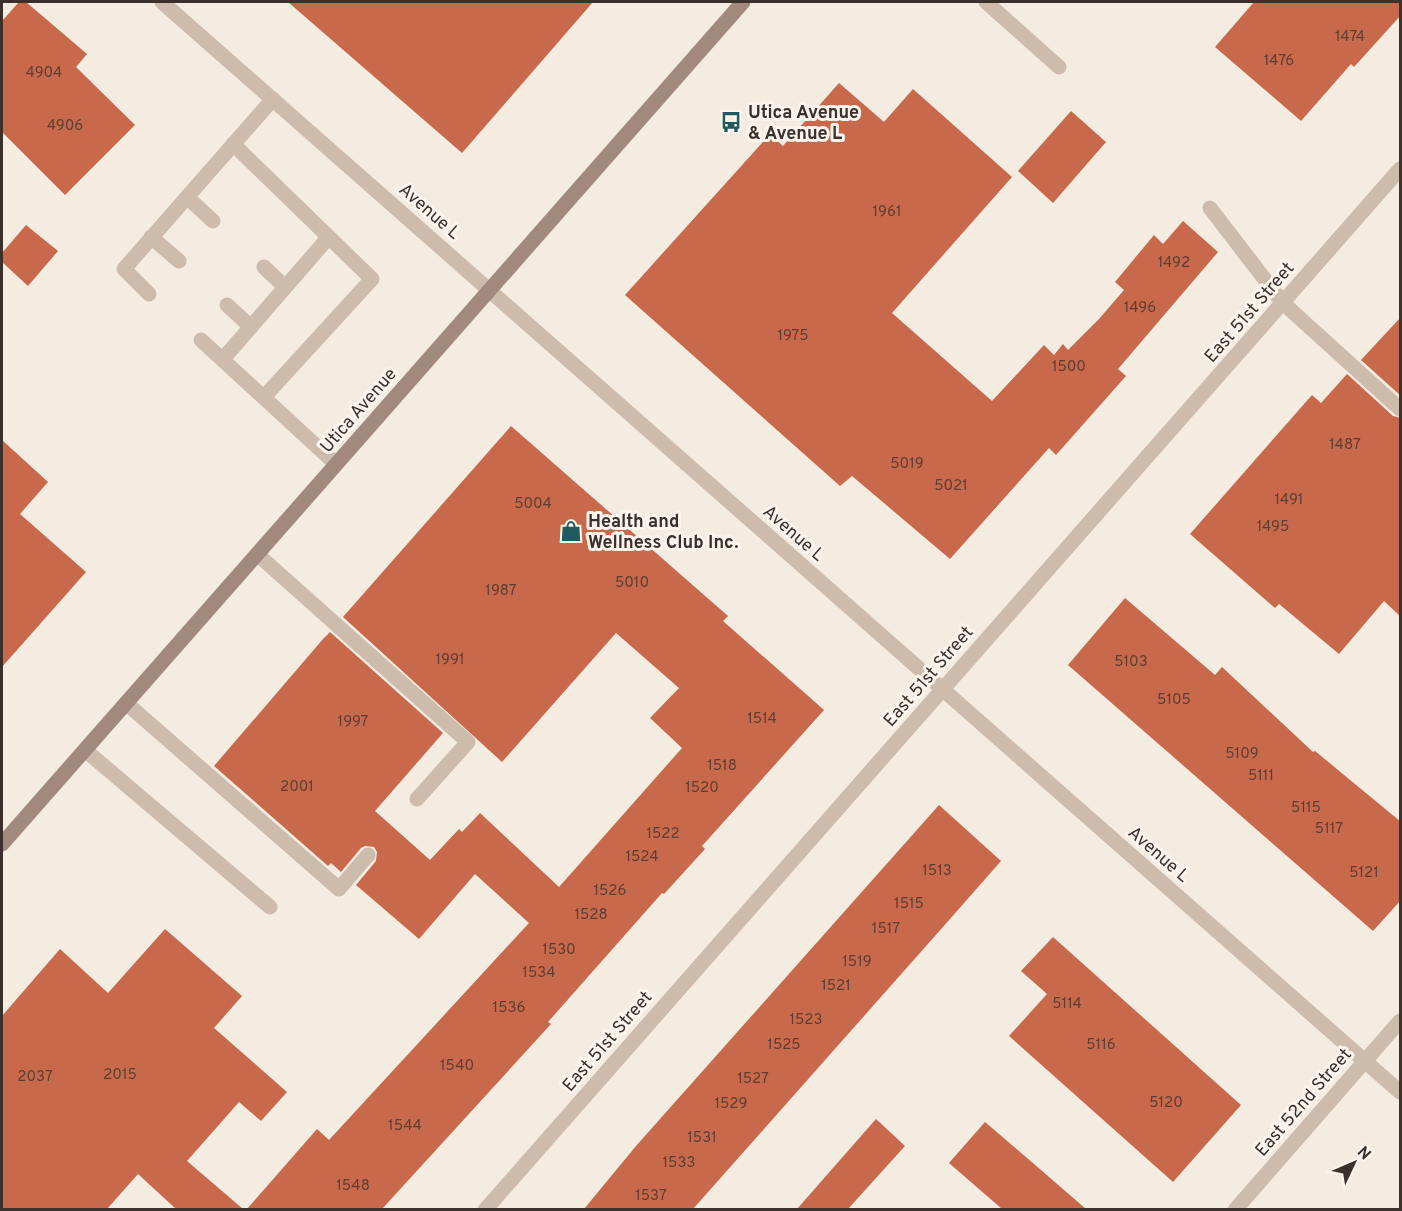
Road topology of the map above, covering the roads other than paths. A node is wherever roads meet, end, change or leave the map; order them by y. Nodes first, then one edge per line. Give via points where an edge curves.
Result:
1 (162, 2) edge
2 (743, 2) edge
3 (986, 2) edge
4 (1059, 67) dead end
5 (273, 99) junction
6 (233, 144) junction
7 (1401, 169) edge
8 (187, 197) junction
9 (1210, 208) dead end
10 (213, 221) dead end
11 (152, 237) junction
12 (328, 238) junction
13 (179, 261) dead end
14 (264, 267) dead end
15 (285, 287) junction
16 (490, 290) junction
17 (149, 294) dead end
18 (1283, 303) junction
19 (227, 305) dead end
20 (251, 327) junction
21 (201, 340) dead end
22 (223, 360) junction
23 (264, 398) junction
24 (1401, 409) edge
25 (336, 464) junction
26 (257, 554) junction
27 (942, 690) junction
28 (126, 703) junction
29 (85, 750) junction
30 (417, 799) dead end
31 (2, 844) edge
32 (368, 855) dead end
33 (270, 907) dead end
34 (1401, 1021) edge
35 (1365, 1061) junction
36 (1401, 1092) edge
37 (484, 1209) edge
38 (1235, 1209) edge

1 - 5 street, Avenue L
2 - 16 main road, Utica Avenue
3 - 4 street
5 - 6 street
5 - 16 street, Avenue L
6 - 8 street
6 - 12 street
7 - 18 street, East 51st Street
8 - 10 street
8 - 11 street
9 - 18 street
11 - 13 street
11 - 17 street via 124,269
12 - 15 street
12 - 23 street via 372,279
14 - 15 street
15 - 20 street
16 - 25 main road, Utica Avenue
16 - 27 street, Avenue L
18 - 24 street
18 - 27 street, East 51st Street
19 - 20 street
20 - 22 street
21 - 22 street
22 - 23 street
23 - 25 street
25 - 26 main road, Utica Avenue
26 - 28 main road, Utica Avenue
26 - 30 street via 468,742
27 - 35 street, Avenue L
27 - 37 street, East 51st Street
28 - 29 main road, Utica Avenue
28 - 32 street via 339,889
29 - 31 main road, Utica Avenue
29 - 33 street
34 - 35 street, East 52nd Street
35 - 36 street, Avenue L
35 - 38 street, East 52nd Street

